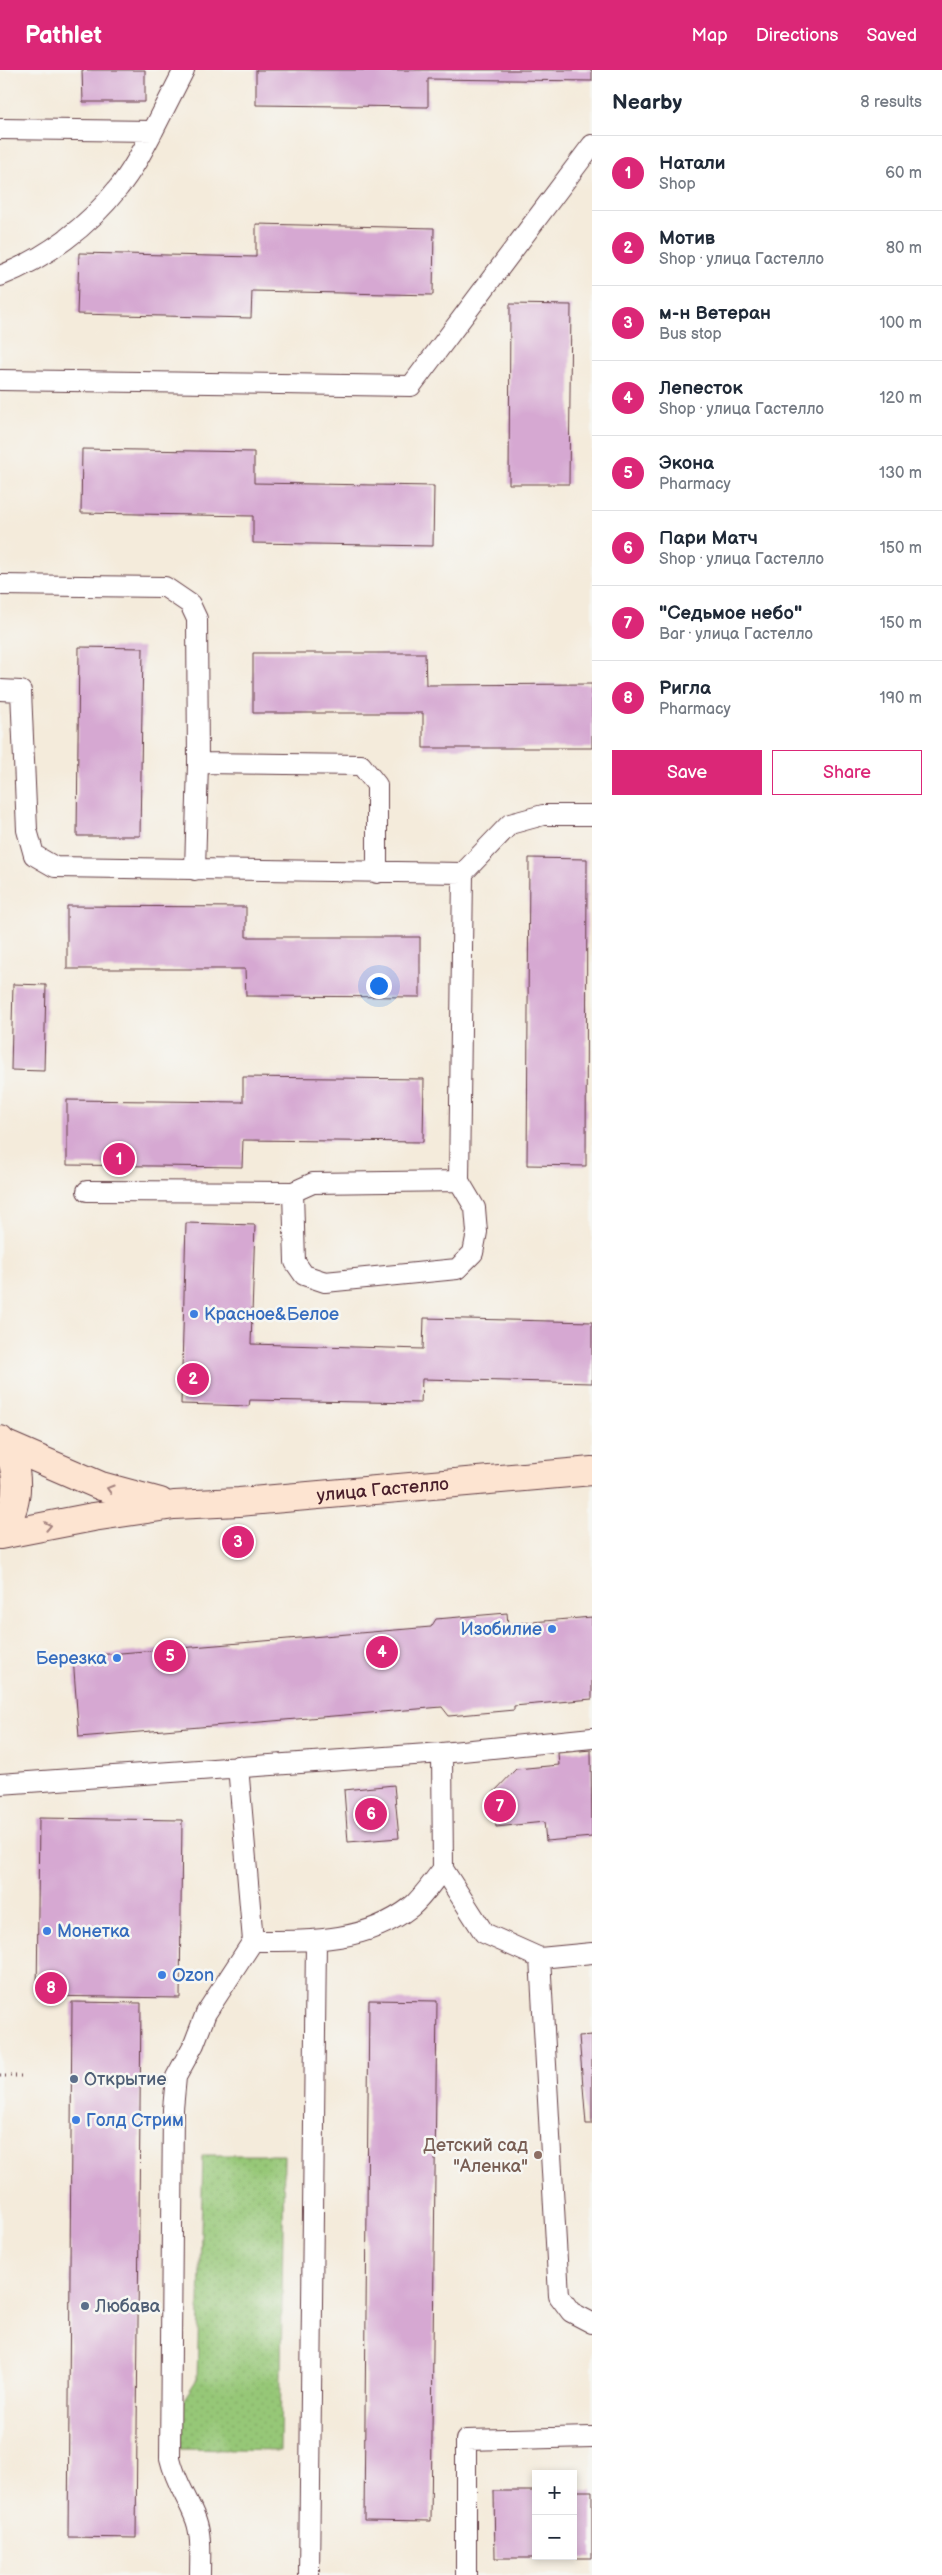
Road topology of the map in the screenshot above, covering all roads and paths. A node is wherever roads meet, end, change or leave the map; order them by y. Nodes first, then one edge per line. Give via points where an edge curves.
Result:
1 (184, 70) edge
2 (0, 129) edge
3 (153, 131) junction
4 (592, 145) edge
5 (0, 276) edge
6 (0, 380) edge
7 (0, 585) edge
8 (0, 690) edge
9 (198, 763) junction
10 (592, 815) edge
11 (196, 870) junction
12 (377, 872) junction
13 (462, 873) junction
14 (460, 1181) junction
15 (86, 1190) dead end
16 (293, 1192) junction
17 (2, 1442) edge
18 (592, 1471) edge
19 (174, 1505) junction
20 (0, 1531) edge
21 (0, 1535) edge
22 (592, 1738) edge
23 (442, 1753) junction
24 (238, 1766) junction
25 (0, 1784) edge
26 (443, 1869) junction
27 (253, 1941) junction
28 (316, 1941) junction
29 (592, 1954) edge
30 (540, 1958) junction
31 (0, 2076) edge
32 (23, 2076) dead end
33 (592, 2323) edge
34 (592, 2437) edge
35 (200, 2575) edge
36 (309, 2575) edge
37 (466, 2575) edge

1 - 3 lane
2 - 3 lane
3 - 5 lane via 119,188 73,235 29,265
4 - 6 lane via 410,386
7 - 9 lane via 165,588 190,604 197,619
8 - 11 lane via 21,691 27,830 34,855 55,867
9 - 11 lane
9 - 12 lane via 361,765 377,784
10 - 13 lane via 543,815 510,824
11 - 12 lane
12 - 13 lane
13 - 14 lane
14 - 16 lane via 313,1183
14 - 16 lane via 476,1208 478,1232 473,1253 457,1269 325,1282 304,1275 295,1262
15 - 16 lane
19 -> 17 main road via 101,1486
17 - 20 main road via 13,1464 16,1486 9,1518
18 - 19 main road, улица Гастелло
21 -> 19 main road
22 - 23 lane
23 - 24 lane
23 - 26 lane
24 - 25 lane
24 - 27 lane
26 - 28 lane via 411,1907 353,1935
26 - 30 lane via 484,1933
27 - 28 lane
27 - 35 lane via 206,2012 194,2044 176,2077 173,2108 170,2458 175,2479 196,2521
28 - 36 lane
29 - 30 lane
30 - 33 lane via 559,2296 572,2312
31 - 32 path
34 - 37 lane via 466,2440

